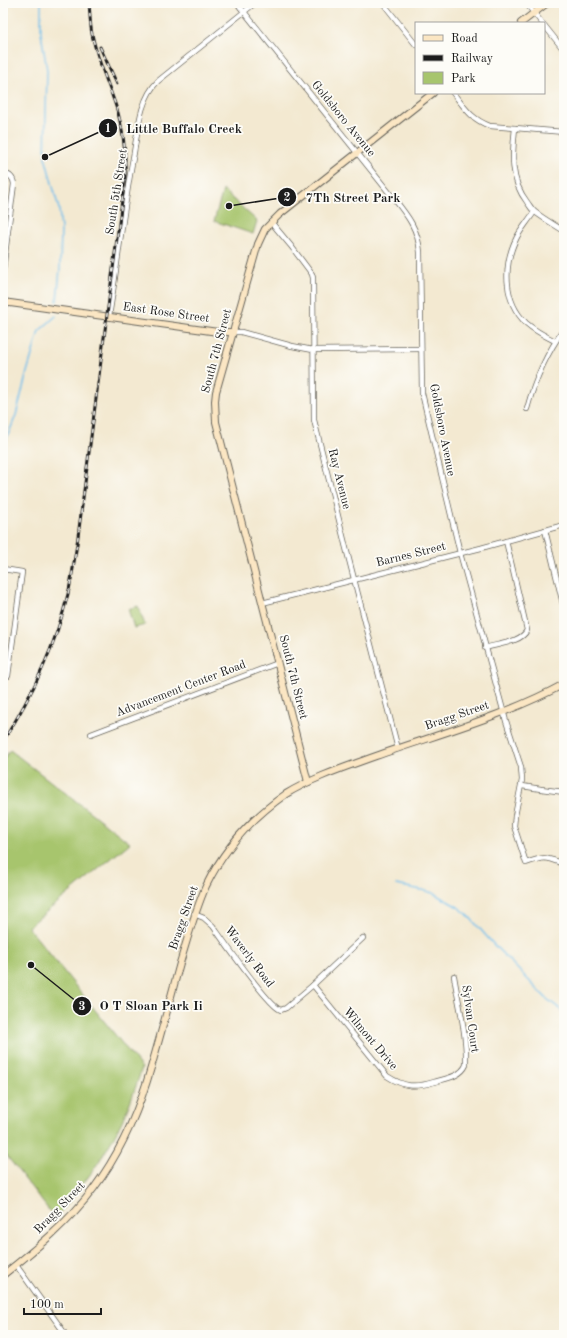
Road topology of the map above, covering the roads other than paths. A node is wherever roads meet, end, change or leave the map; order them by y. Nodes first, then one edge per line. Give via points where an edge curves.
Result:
1 (237, 3) edge
2 (255, 3) edge
3 (383, 3) edge
4 (526, 3) edge
5 (547, 3) edge
6 (244, 12) junction
7 (534, 13) junction
8 (523, 22) edge
9 (541, 22) edge
10 (545, 26) edge
11 (415, 45) edge
12 (564, 50) edge
13 (432, 94) edge
14 (454, 94) edge
15 (516, 128) junction
16 (564, 128) edge
17 (562, 132) edge
18 (357, 153) junction
19 (3, 173) edge
20 (534, 212) junction
21 (271, 222) junction
22 (564, 231) edge
23 (3, 270) edge
24 (3, 302) edge
25 (109, 316) junction
26 (564, 329) edge
27 (233, 332) junction
28 (555, 342) junction
29 (421, 349) junction
30 (313, 350) junction
31 (527, 409) dead end
32 (564, 525) edge
33 (545, 530) junction
34 (506, 541) junction
35 (460, 553) junction
36 (3, 569) edge
37 (354, 580) junction
38 (262, 603) junction
39 (564, 608) edge
40 (485, 648) junction
41 (278, 663) junction
42 (8, 676) dead end
43 (564, 684) edge
44 (503, 712) junction
45 (90, 734) dead end
46 (398, 749) junction
47 (308, 782) junction
48 (522, 786) junction
49 (564, 792) edge
50 (564, 864) edge
51 (194, 914) junction
52 (363, 938) dead end
53 (454, 976) dead end
54 (313, 985) junction
55 (466, 1065) joint
56 (16, 1265) junction
57 (3, 1275) edge
58 (66, 1335) edge

1 - 6 street, Goldsboro Avenue
2 - 6 street, South 5th Street
3 - 11 street
4 - 7 street
5 - 7 street
6 - 18 street, Goldsboro Avenue
6 - 25 street, South 5th Street via 151,87 142,110 124,206
7 - 8 street
7 - 9 street
10 - 12 street
13 - 18 street, South 7th Street
14 - 15 street via 468,113 481,123
15 - 17 street
15 - 20 street via 512,149 514,178 518,189
16 - 17 street
18 - 21 street, South 7th Street
18 - 29 street, Goldsboro Avenue via 407,216 418,236
19 - 23 street via 10,175 14,184
20 - 22 street
20 - 28 street via 517,237 512,250 508,264 508,288 515,306 526,323
21 - 27 street, South 7th Street via 258,244
21 - 30 street, Ray Avenue via 313,278
24 - 25 street, East Rose Street
25 - 27 street, East Rose Street
26 - 28 street
27 - 30 street, East Rose Street
27 - 38 street, South 7th Street via 216,392 215,413
28 - 31 street via 537,377
29 - 30 street, East Rose Street
29 - 35 street, Goldsboro Avenue via 425,410
30 - 37 street, Ray Avenue via 314,420
32 - 33 street, Barnes Street
33 - 34 street, Barnes Street
33 - 39 street
34 - 35 street, Barnes Street
34 - 40 street via 527,630 518,639
35 - 37 street, Barnes Street
35 - 40 street, Goldsboro Avenue
36 - 42 street via 22,572
37 - 38 street, Barnes Street
37 - 46 street, Ray Avenue
38 - 41 street, South 7th Street
40 - 44 street, Goldsboro Avenue
41 - 45 street, Advancement Center Road
41 - 47 street, South 7th Street
43 - 44 street, Bragg Street
44 - 46 street, Bragg Street
44 - 48 street, Goldsboro Avenue via 521,767
46 - 47 street, Bragg Street
47 - 51 street, Bragg Street via 274,803 230,847 207,885
48 - 49 street
48 - 50 street, Goldsboro Avenue via 514,826 526,862 547,858
51 - 54 street, Waverly Road via 213,926 275,1007 281,1010 286,1008
51 - 56 street, Bragg Street via 141,1100 120,1147 94,1189 75,1211
52 - 54 street
53 - 55 street, Sylvan Court via 466,1044
54 - 55 street, Wilmont Drive via 387,1076 398,1083 410,1086 425,1085 450,1078
56 - 57 street, Bragg Street
56 - 58 street

